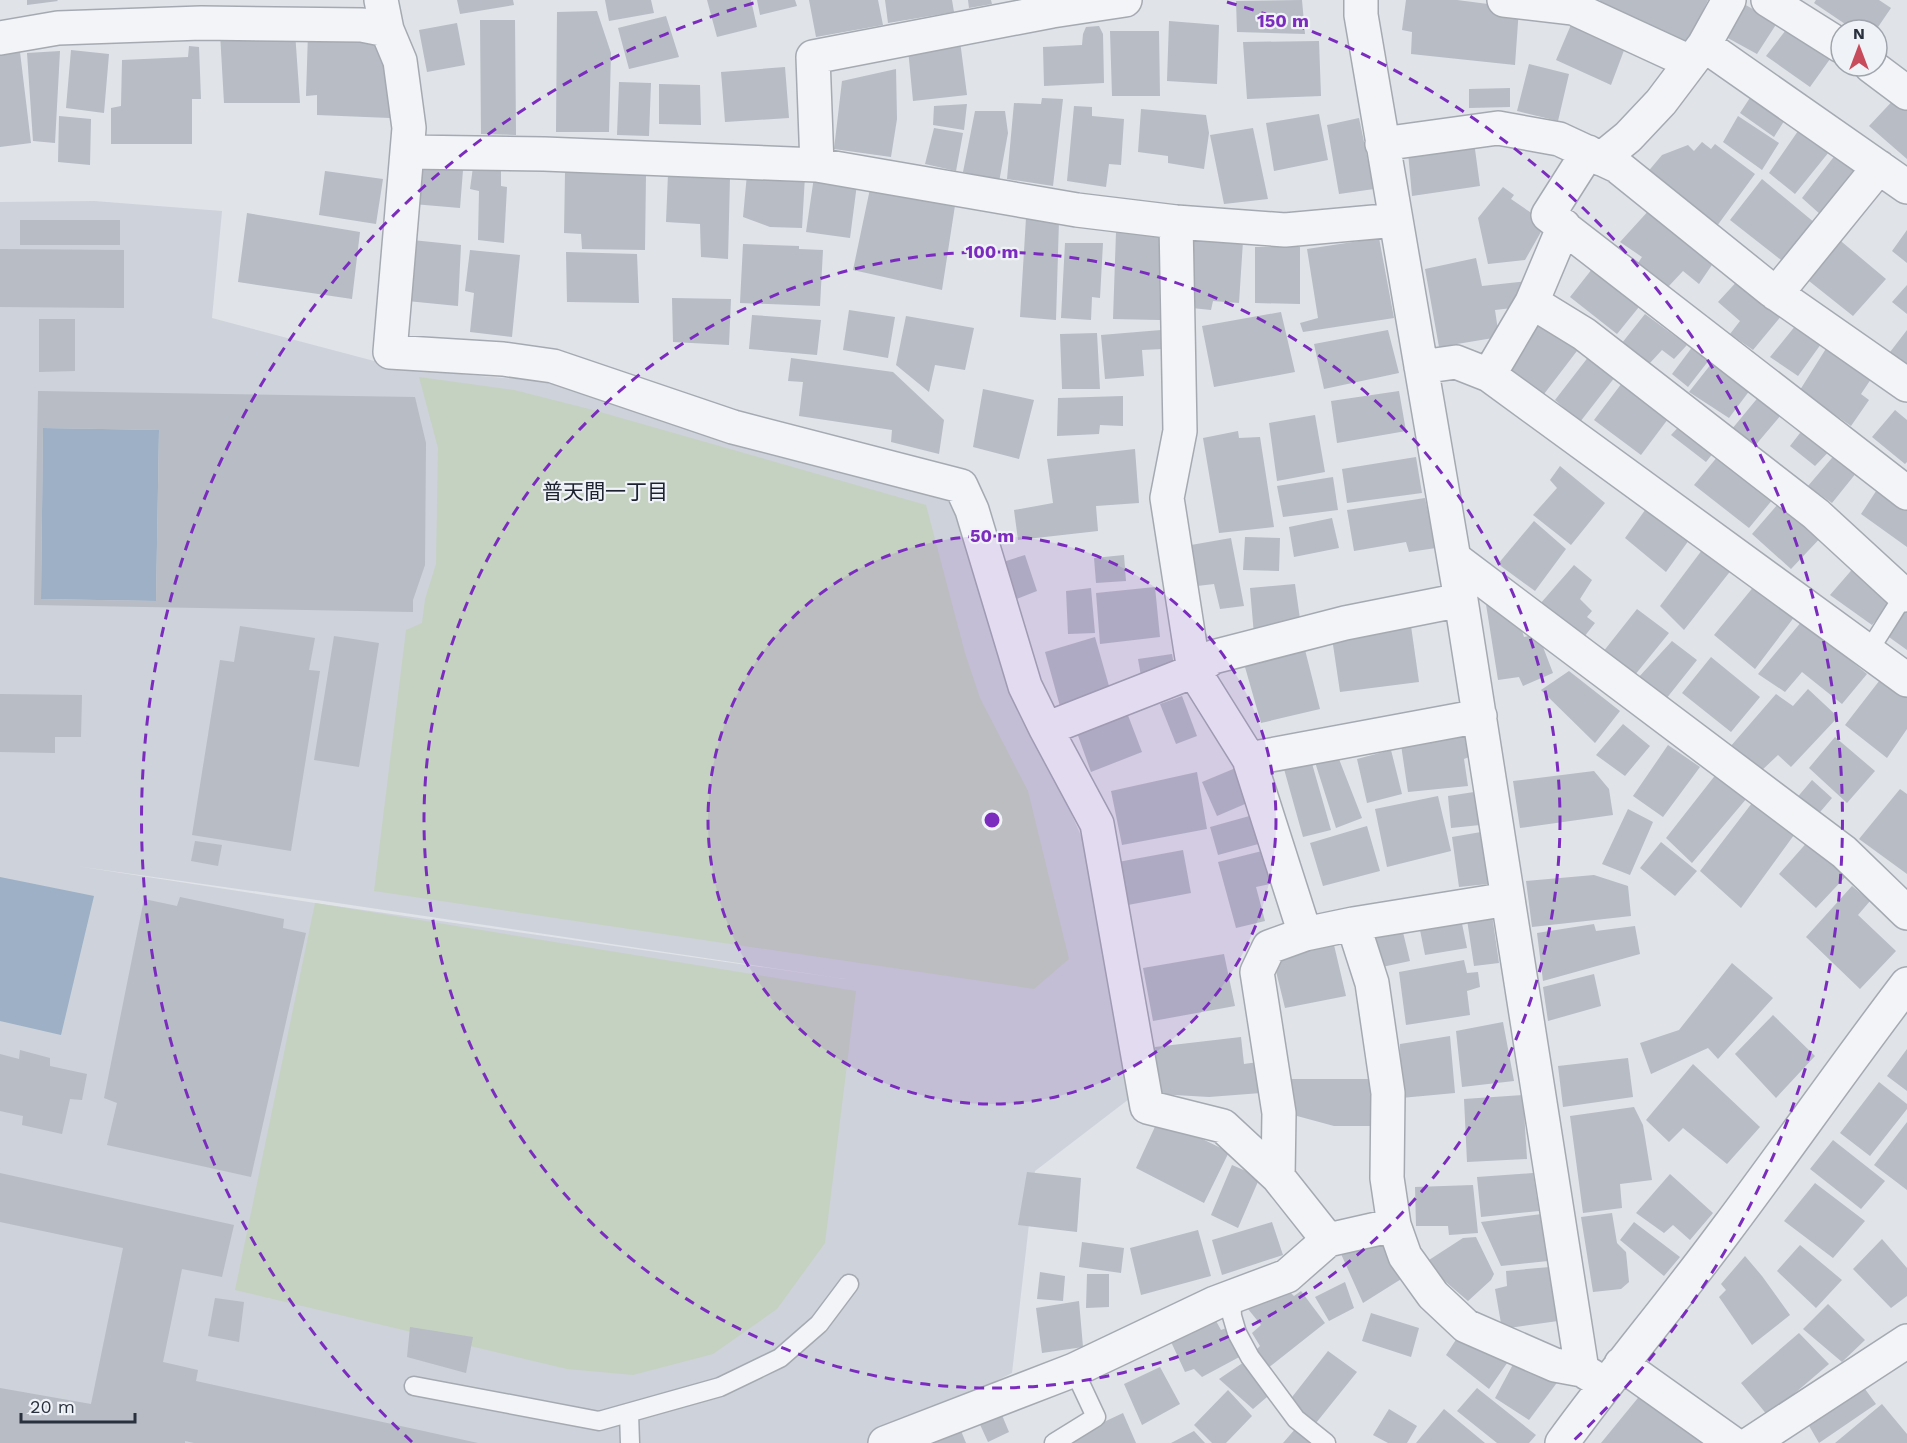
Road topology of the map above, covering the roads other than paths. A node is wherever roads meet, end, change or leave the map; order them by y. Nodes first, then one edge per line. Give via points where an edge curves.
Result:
1 (1125, 0) edge
2 (1361, 0) edge
3 (1504, 0) edge
4 (1729, 0) edge
5 (1768, 0) edge
6 (384, 15) edge
7 (0, 38) edge
8 (1829, 38) edge
9 (1697, 54) junction
10 (1887, 78) edge
11 (1907, 93) edge
12 (1382, 144) junction
13 (408, 152) junction
14 (1595, 155) junction
15 (817, 165) junction
16 (1879, 167) junction
17 (1907, 187) edge
18 (1396, 220) junction
19 (1176, 222) junction
20 (1564, 226) junction
21 (1776, 294) junction
22 (1532, 302) junction
23 (1421, 367) junction
24 (1489, 375) junction
25 (1907, 385) edge
26 (1907, 494) edge
27 (1455, 559) junction
28 (1906, 594) edge
29 (1461, 600) junction
30 (1869, 652) junction
31 (1194, 671) junction
32 (1907, 680) edge
33 (1480, 716) junction
34 (1046, 729) junction
35 (1249, 759) junction
36 (1508, 899) junction
37 (1907, 912) edge
38 (1353, 924) junction
39 (1305, 934) junction
40 (1907, 984) edge
41 (1278, 1177) junction
42 (1394, 1225) junction
43 (1328, 1240) junction
44 (849, 1284) dead end
45 (1231, 1296) junction
46 (1907, 1341) edge
47 (1074, 1370) junction
48 (1603, 1372) junction
49 (414, 1386) dead end
50 (629, 1413) junction
51 (630, 1443) edge
52 (885, 1443) edge
53 (1054, 1443) edge
54 (1326, 1443) edge
55 (1562, 1443) edge
56 (1732, 1443) edge
57 (1751, 1443) edge

1 - 15 street via 813,57
2 - 12 street
3 - 9 street via 1573,8
4 - 9 street
5 - 8 street
6 - 7 street via 362,25 201,23 58,28
6 - 13 street via 400,61 409,128
9 - 14 street via 1661,102 1628,137
9 - 16 street
10 - 11 street
12 - 14 street via 1498,128 1559,139
12 - 18 street
13 - 15 street
13 - 34 street via 390,352 503,358 553,366 733,427 961,486 972,510 1026,686
14 - 20 street via 1548,214
14 - 21 street via 1617,166
15 - 19 street via 1077,210
16 - 17 street
16 - 21 street
18 - 19 street via 1285,230
18 - 23 street
19 - 31 street via 1180,431 1167,498
20 - 22 street
20 - 26 street
21 - 25 street
22 - 24 street
22 - 28 street via 1584,334 1816,514
23 - 24 street via 1456,362
23 - 27 street
24 - 30 street
27 - 29 street
27 - 37 street via 1844,852
28 - 30 lane
29 - 31 street via 1345,623 1213,657
29 - 33 street
30 - 32 street
31 - 34 street
31 - 35 street
33 - 35 street
33 - 36 street
34 - 41 street via 1097,824 1147,1107 1223,1126
35 - 39 street
36 - 38 street
36 - 48 street
38 - 39 street
38 - 42 street via 1372,983 1388,1092 1387,1178
39 - 41 street via 1269,947 1257,972 1280,1113
40 - 48 street via 1726,1232
41 - 43 street
42 - 43 street
42 - 48 street via 1405,1256 1433,1295 1466,1326 1555,1365
43 - 45 street via 1287,1276
44 - 50 lane via 819,1324 780,1358 720,1388
45 - 47 street
45 - 54 lane via 1237,1333 1250,1357 1296,1419
46 - 57 street
47 - 52 street
47 - 53 lane via 1096,1417
48 - 55 street
48 - 56 street
49 - 50 lane via 599,1421
50 - 51 lane

